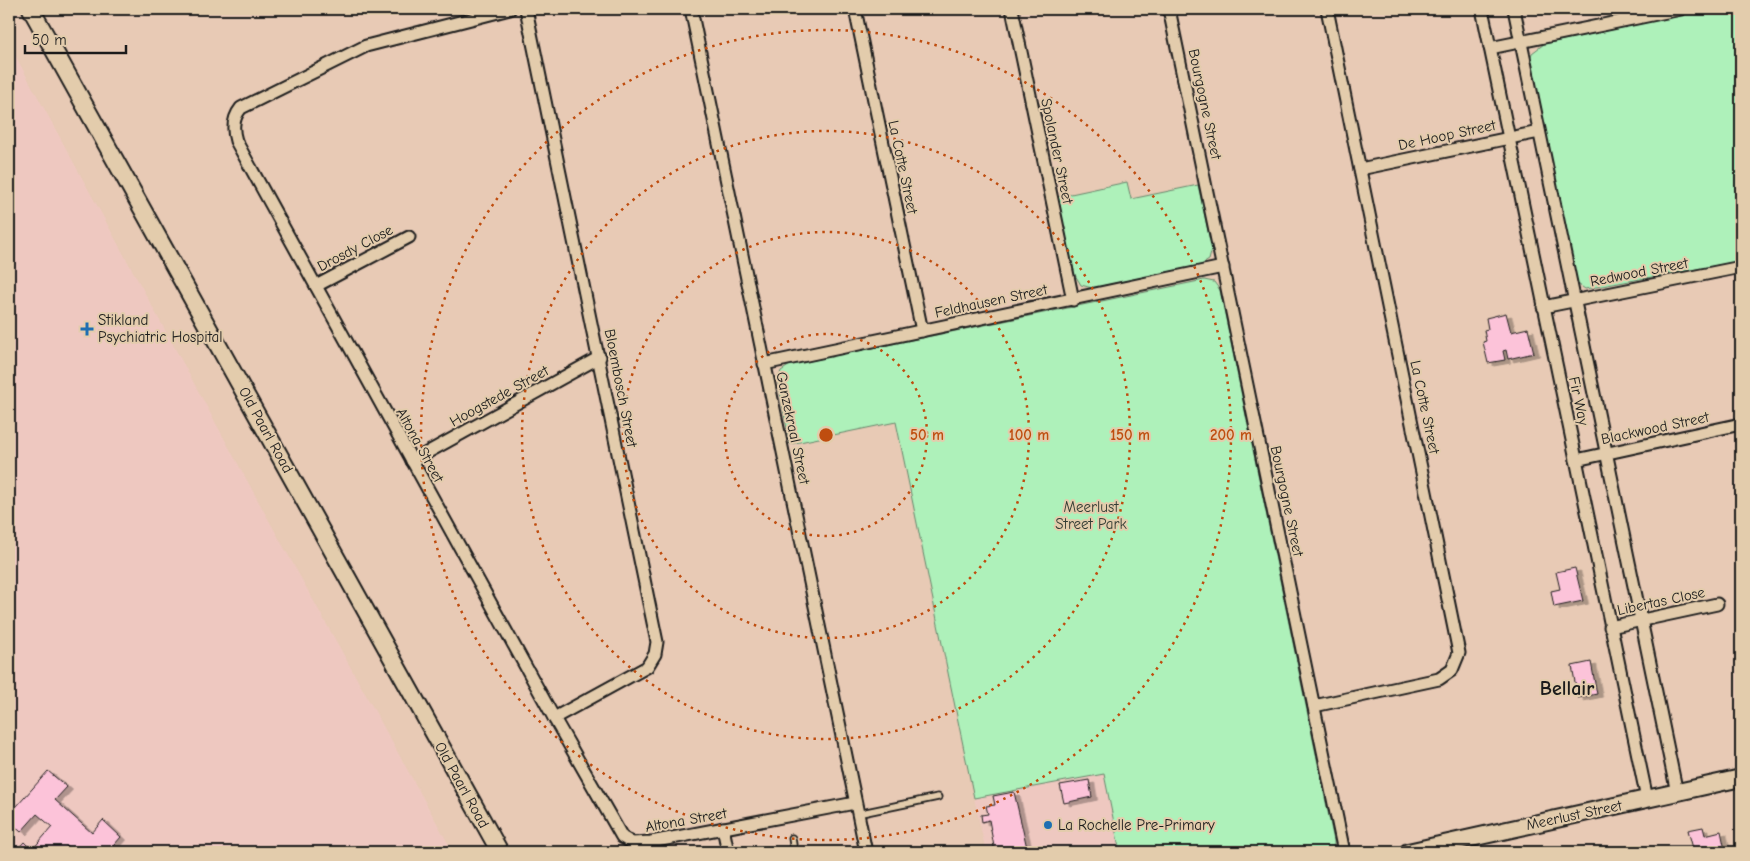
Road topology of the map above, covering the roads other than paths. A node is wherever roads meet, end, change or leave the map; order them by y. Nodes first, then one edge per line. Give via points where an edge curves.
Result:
1 (510, 9) edge
2 (526, 9) edge
3 (691, 9) edge
4 (855, 9) edge
5 (1012, 9) edge
6 (1169, 9) edge
7 (1328, 9) edge
8 (1482, 9) edge
9 (1514, 9) edge
10 (1680, 9) edge
11 (37, 10) edge
12 (1521, 41) junction
13 (1490, 48) junction
14 (1539, 132) junction
15 (1509, 138) junction
16 (1360, 169) junction
17 (409, 237) dead end
18 (1223, 267) junction
19 (1741, 267) edge
20 (316, 286) junction
21 (1073, 300) junction
22 (1574, 300) junction
23 (1544, 307) junction
24 (922, 331) junction
25 (600, 357) junction
26 (764, 364) junction
27 (1741, 424) edge
28 (1605, 454) junction
29 (1576, 460) junction
30 (412, 461) junction
31 (1717, 604) dead end
32 (1640, 620) junction
33 (1610, 627) junction
34 (1314, 706) junction
35 (554, 718) junction
36 (1741, 778) edge
37 (1677, 793) junction
38 (938, 797) dead end
39 (1647, 799) junction
40 (856, 808) junction
41 (723, 828) junction
42 (792, 838) dead end
43 (500, 852) edge
44 (728, 852) edge
45 (794, 852) edge
46 (866, 852) edge
47 (1344, 852) edge
48 (1408, 852) edge

1 - 20 street, Altona Street via 366,46 247,103 237,113 233,127 236,141
2 - 25 street, Bloembosch Street
3 - 26 street, Ganzekraal Street
4 - 24 street, La Cotte Street
5 - 21 street, Spolander Street
6 - 18 street, Bourgogne Street
7 - 16 street, La Cotte Street
8 - 13 street, Fir Way
9 - 12 street, Fir Way
10 - 12 street
11 - 43 main road, Old Paarl Road
12 - 13 street
12 - 14 street, Fir Way
13 - 15 street, Fir Way
14 - 15 street, De Hoop Street
14 - 22 street, Fir Way
15 - 16 street, De Hoop Street
15 - 23 street, Fir Way
16 - 34 street, La Cotte Street via 1459,653 1452,670 1439,679
17 - 20 street, Drosdy Close
18 - 21 street, Feldhausen Street
18 - 34 street, Bourgogne Street
19 - 22 street, Redwood Street
20 - 30 street, Altona Street
21 - 24 street, Feldhausen Street
22 - 23 street, Redwood Street
22 - 28 street, Fir Way
23 - 29 street, Fir Way
24 - 26 street, Feldhausen Street
25 - 30 street, Hoogstede Street
25 - 35 street, Bloembosch Street via 656,648 652,661 641,671
26 - 40 street, Ganzekraal Street
27 - 28 street, Blackwood Street
28 - 29 street, Blackwood Street
28 - 32 street, Fir Way
29 - 33 street, Fir Way
30 - 35 street, Altona Street
31 - 32 street, Libertas Close
32 - 33 street, Libertas Close
32 - 37 street, Fir Way
33 - 39 street, Fir Way
34 - 47 street, Bourgogne Street
35 - 41 street, Altona Street via 624,839 644,843
36 - 37 main road, Meerlust Street
37 - 39 main road, Meerlust Street
38 - 40 lane
39 - 48 main road, Meerlust Street
40 - 41 street, Altona Street
40 - 46 street, Ganzekraal Street
41 - 44 street
42 - 45 lane

